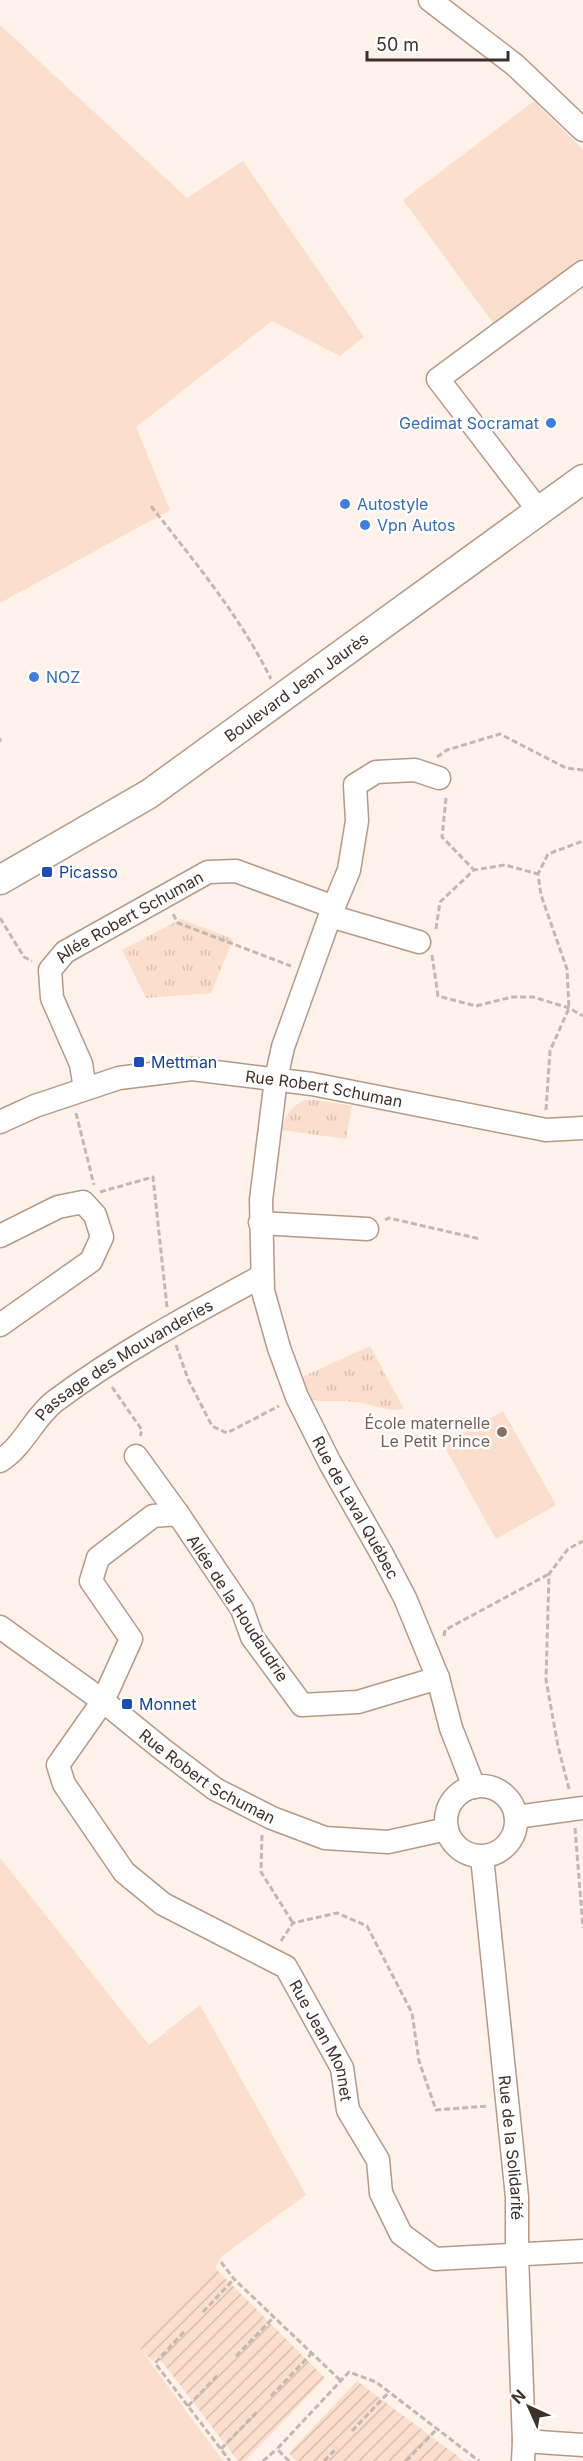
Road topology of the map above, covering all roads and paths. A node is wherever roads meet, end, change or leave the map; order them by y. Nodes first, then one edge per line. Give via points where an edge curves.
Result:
1 (430, 0) edge
2 (583, 130) edge
3 (583, 272) edge
4 (583, 479) edge
5 (151, 506) dead end
6 (539, 511) junction
7 (282, 699) junction
8 (415, 770) junction
9 (583, 770) edge
10 (439, 778) joint
11 (583, 841) edge
12 (474, 870) junction
13 (538, 874) junction
14 (1, 876) edge
15 (163, 897) junction
16 (332, 911) junction
17 (0, 918) edge
18 (427, 937) junction
19 (50, 970) junction
20 (309, 973) junction
21 (569, 1008) junction
22 (583, 1017) edge
23 (276, 1079) junction
24 (78, 1092) junction
25 (545, 1118) dead end
26 (0, 1122) edge
27 (583, 1128) edge
28 (83, 1202) junction
29 (260, 1223) junction
30 (367, 1229) joint
31 (0, 1236) edge
32 (480, 1239) dead end
33 (262, 1276) junction
34 (0, 1325) edge
35 (100, 1368) junction
36 (136, 1456) joint
37 (0, 1461) edge
38 (178, 1514) junction
39 (583, 1541) edge
40 (549, 1574) junction
41 (0, 1627) edge
42 (444, 1638) dead end
43 (438, 1678) junction
44 (103, 1701) junction
45 (474, 1786) junction
46 (576, 1809) edge
47 (263, 1814) junction
48 (516, 1817) junction
49 (447, 1829) junction
50 (482, 1857) junction
51 (293, 1923) junction
52 (583, 1928) edge
53 (270, 1959) junction
54 (508, 2104) junction
55 (583, 2251) edge
56 (517, 2254) junction
57 (221, 2262) dead end
58 (234, 2279) junction
59 (203, 2312) dead end
60 (274, 2317) junction
61 (184, 2332) dead end
62 (312, 2353) junction
63 (236, 2356) dead end
64 (218, 2375) dead end
65 (341, 2381) junction
66 (389, 2392) junction
67 (271, 2396) dead end
68 (188, 2406) junction
69 (257, 2412) dead end
70 (437, 2429) junction
71 (352, 2431) dead end
72 (583, 2445) edge
73 (277, 2448) junction
74 (337, 2448) dead end
75 (221, 2449) junction
76 (524, 2451) edge
77 (230, 2461) edge
78 (264, 2461) edge
79 (289, 2461) edge
80 (324, 2461) edge
81 (406, 2461) edge
82 (478, 2461) edge

1 - 2 street via 515,66
3 - 6 street via 438,379
4 - 6 main road, Boulevard Jean Jaurès
5 - 7 path via 208,579 261,657
6 - 7 main road, Boulevard Jean Jaurès
7 - 14 main road, Boulevard Jean Jaurès via 149,794
8 - 9 path via 447,750 500,734 566,768
8 - 10 street
8 - 16 street, Rue de Laval Québec via 376,772 355,785 357,821 349,870
10 - 12 path via 447,788 442,837
11 - 13 path via 548,854
12 - 13 path via 505,865
12 - 18 path via 440,902
13 - 21 path via 541,895 567,969
15 - 16 street, Allée Robert Schuman via 208,872 236,871
15 - 19 street, Allée Robert Schuman via 65,952
15 - 20 path via 178,923
16 - 18 street, Allée Robert Schuman
16 - 20 street, Rue de Laval Québec
17 - 19 path via 24,957
18 - 21 path via 438,996 476,1006 512,997 533,997
19 - 24 street, Allée Robert Schuman via 52,998 81,1064
20 - 23 street, Rue de Laval Québec
21 - 22 path
21 - 25 path via 550,1051
23 - 24 street, Rue Robert Schuman via 192,1069 119,1078
23 - 27 street, Rue Robert Schuman via 546,1130
23 - 29 street, Rue de Laval Québec
24 - 26 street, Rue Robert Schuman
24 - 28 path via 96,1194
28 - 31 street via 58,1207
28 - 34 street via 95,1215 102,1238 91,1261
29 - 30 street
29 - 33 street, Rue de Laval Québec
30 - 32 path via 389,1218
33 - 35 street, Passage des Mouvanderies
33 - 43 street, Rue de Laval Québec via 279,1348 297,1397 405,1598
35 - 36 path via 142,1430
35 - 37 street, Passage des Mouvanderies via 51,1404 13,1453
36 - 38 street, Allée de la Houdaudrie
38 - 43 street, Allée de la Houdaudrie via 242,1609 252,1637 302,1705 358,1702
38 - 44 street via 153,1516 98,1558 91,1581 131,1639
39 - 40 path via 568,1549
40 - 42 path via 446,1630
40 - 46 path via 546,1680 558,1746
41 - 44 street, Rue Robert Schuman
43 - 45 street, Rue de Laval Québec via 451,1728
44 - 47 street, Rue Robert Schuman via 215,1789
44 - 53 street, Rue Jean Monnet via 58,1765 64,1784 124,1872 163,1904
45 - 48 street via 496,1789 506,1796
45 - 49 street via 463,1791 449,1807
46 - 48 street
46 - 52 path
47 - 49 street, Rue Robert Schuman via 325,1838 388,1842
47 - 51 path via 261,1872
48 - 50 street via 512,1840 504,1848
49 - 50 street via 460,1849
50 - 54 street, Rue de la Solidarité
51 - 53 path
51 - 54 path via 337,1913 367,1926 412,2013 419,2061 436,2110
53 - 56 street, Rue Jean Monnet via 286,1967 342,2068 348,2110 378,2160 381,2193 401,2234 435,2259
54 - 56 street, Rue de la Solidarité via 517,2197
55 - 56 street, Rue Jean Monnet
56 - 76 street, Rue de la Solidarité
57 - 58 path
58 - 59 path
58 - 60 path
60 - 62 path
60 - 63 path
61 - 68 path via 155,2363
62 - 65 path
62 - 67 path
64 - 68 path
65 - 66 path via 349,2372 376,2382
65 - 73 path
66 - 70 path
66 - 71 path
68 - 75 path
69 - 75 path
70 - 81 path
70 - 82 path
72 - 76 street, Rue de la Solidarité
73 - 78 path
73 - 79 path
74 - 80 path
75 - 77 path

